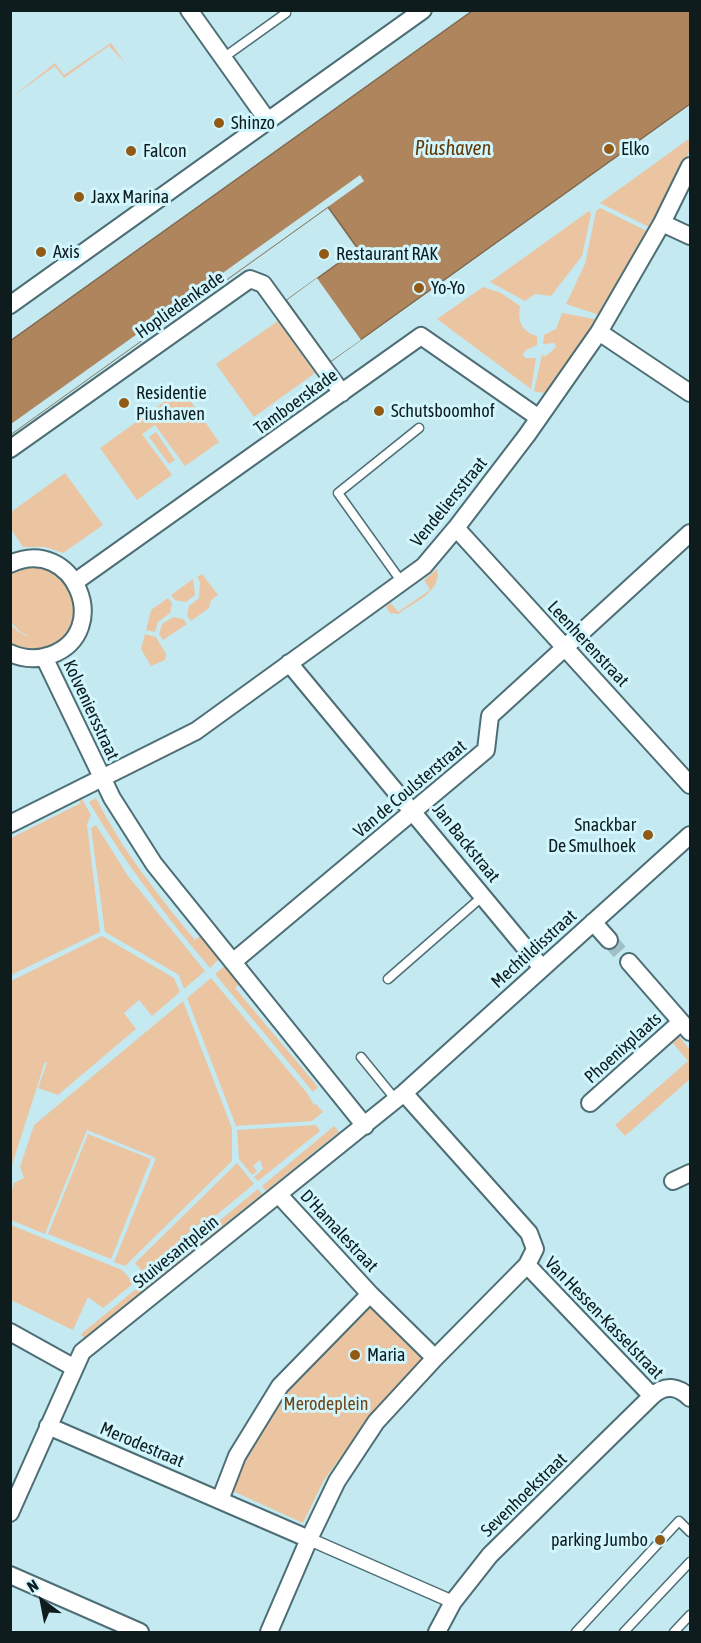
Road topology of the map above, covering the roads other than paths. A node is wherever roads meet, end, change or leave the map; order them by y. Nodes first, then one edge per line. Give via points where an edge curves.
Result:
1 (189, 10) edge
2 (423, 10) edge
3 (286, 13) dead end
4 (223, 58) junction
5 (268, 121) junction
6 (690, 166) edge
7 (662, 223) junction
8 (690, 236) edge
9 (10, 306) edge
10 (599, 332) junction
11 (342, 393) junction
12 (690, 393) edge
13 (538, 418) junction
14 (419, 428) dead end
15 (10, 449) edge
16 (456, 528) junction
17 (690, 533) edge
18 (10, 564) edge
19 (75, 582) junction
20 (401, 582) junction
21 (566, 649) junction
22 (10, 653) edge
23 (44, 657) junction
24 (289, 663) junction
25 (102, 779) junction
26 (689, 780) edge
27 (414, 811) junction
28 (10, 824) edge
29 (690, 836) edge
30 (484, 896) junction
31 (593, 922) junction
32 (609, 940) tunnel mouth
33 (234, 961) junction
34 (629, 962) tunnel mouth
35 (542, 968) junction
36 (388, 979) dead end
37 (686, 1027) edge
38 (360, 1057) dead end
39 (400, 1096) junction
40 (590, 1103) dead end
41 (365, 1126) junction
42 (690, 1173) edge
43 (673, 1181) dead end
44 (279, 1195) junction
45 (527, 1265) junction
46 (370, 1294) junction
47 (10, 1332) edge
48 (435, 1358) junction
49 (73, 1367) junction
50 (652, 1396) junction
51 (690, 1398) edge
52 (48, 1426) junction
53 (220, 1500) junction
54 (10, 1513) edge
55 (690, 1532) edge
56 (309, 1539) junction
57 (690, 1562) edge
58 (10, 1575) edge
59 (453, 1602) junction
60 (690, 1615) edge
61 (580, 1631) edge
62 (140, 1632) edge
63 (269, 1632) edge
64 (437, 1632) edge
65 (624, 1632) edge
66 (674, 1632) edge

1 - 4 street
2 - 5 street
3 - 4 lane
4 - 5 street
5 - 9 street
6 - 7 street, Vendeliersstraat
7 - 8 street
7 - 10 street, Vendeliersstraat
10 - 12 street
10 - 13 street, Vendeliersstraat
11 - 13 street, Tamboerskade via 421,336
11 - 15 street, Hopliedenkade via 263,284 250,279
11 - 19 street, Tamboerskade
13 - 16 street, Vendeliersstraat
14 - 20 lane via 338,493
16 - 20 street, Vendeliersstraat via 424,566
16 - 21 street, Leenherenstraat
17 - 21 street, Van de Coulsterstraat
18 - 19 street via 43,559 62,568
19 - 23 street via 82,602 79,628 67,645
20 - 24 street, Vendeliersstraat
21 - 26 street, Leenherenstraat
21 - 27 street, Van de Coulsterstraat via 490,717 486,750
22 - 23 street
23 - 25 street, Kolveniersstraat
24 - 25 street, Vendeliersstraat via 196,731
24 - 27 street, Jan Backstraat
25 - 28 street, Vendeliersstraat
25 - 33 street via 154,864
27 - 30 street, Jan Backstraat
27 - 33 street, Van de Coulsterstraat
29 - 31 street, Mechtildisstraat
30 - 35 street, Jan Backstraat
30 - 36 lane
31 - 32 street
31 - 35 street, Mechtildisstraat
33 - 41 street
34 - 37 street, Phoenixplaats
35 - 39 street, Mechtildisstraat
37 - 40 street, Phoenixplaats
38 - 39 lane
39 - 41 street, Stuivesantplein
39 - 45 street, Van Hessen-Kasselstraat via 529,1233 535,1249
41 - 44 street, Stuivesantplein
42 - 43 street
44 - 46 street, D'Hamalestraat
44 - 49 street, Stuivesantplein via 82,1352
45 - 48 street
45 - 50 street, Van Hessen-Kasselstraat
46 - 48 street
46 - 53 street via 280,1386 237,1456
47 - 49 street
48 - 56 street via 376,1422 337,1481
49 - 52 street, Stuivesantplein
50 - 51 street, Van Hessen-Kasselstraat via 671,1387 684,1391
50 - 59 street, Sevenhoekstraat via 490,1555
52 - 53 street, Merodestraat
52 - 54 street, Stuivesantplein
53 - 56 street
55 - 61 lane via 679,1521
56 - 59 street
56 - 63 street
57 - 65 lane
58 - 62 street
59 - 64 street, Sevenhoekstraat
60 - 66 lane

